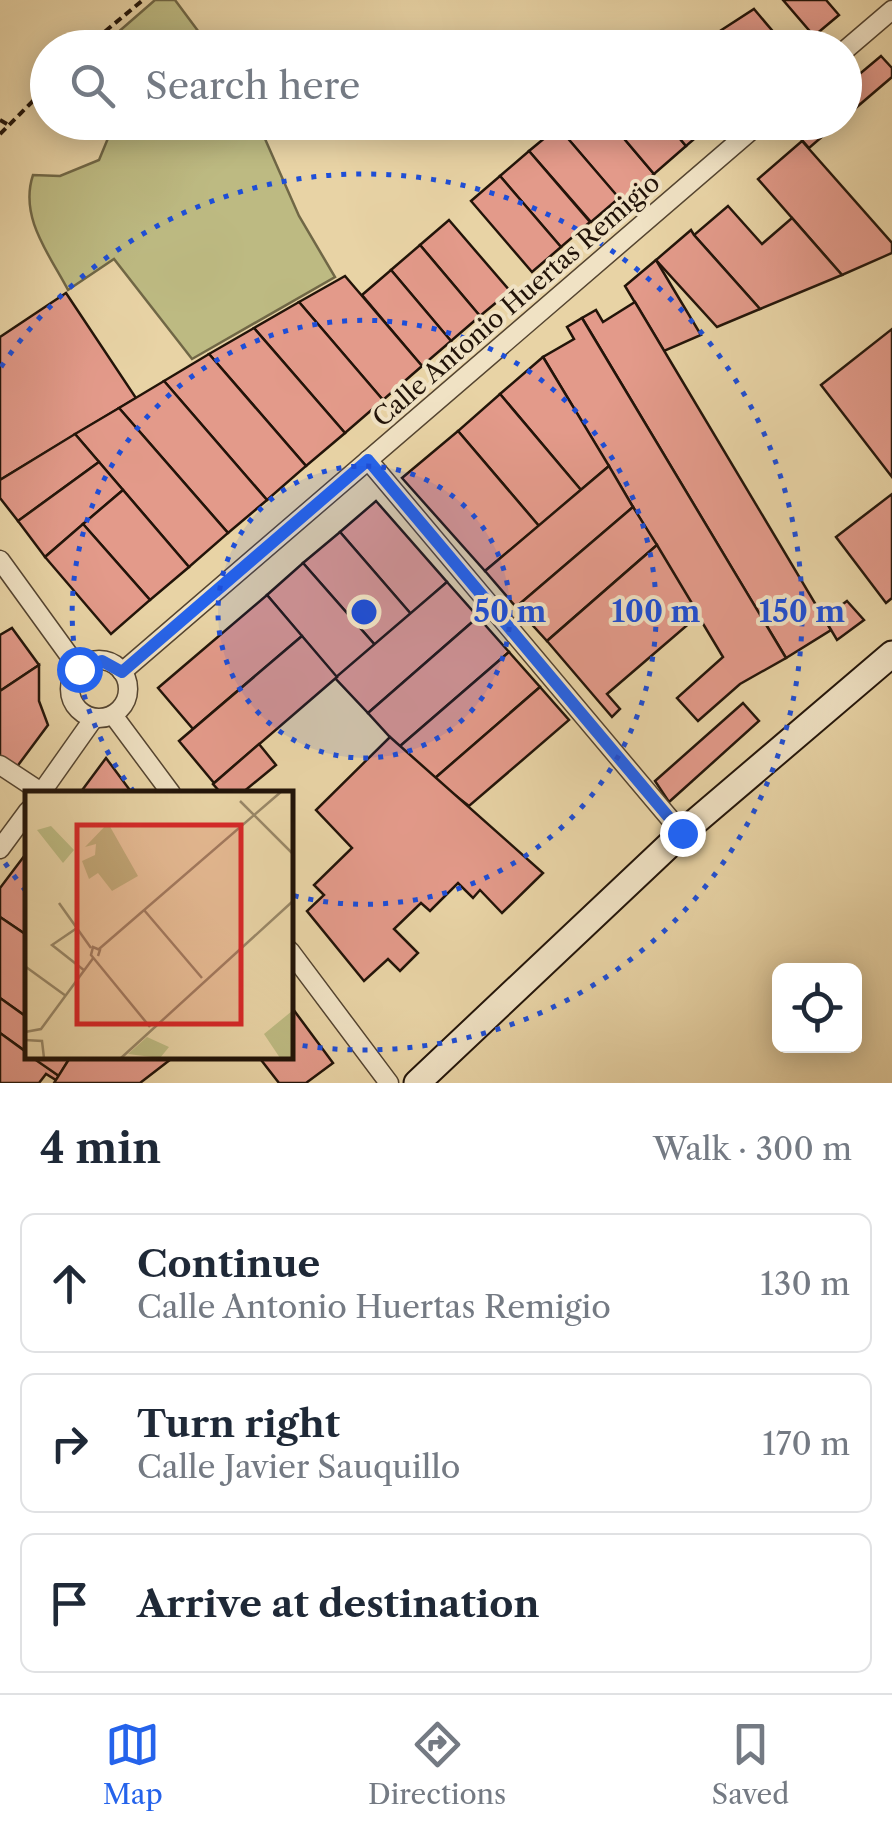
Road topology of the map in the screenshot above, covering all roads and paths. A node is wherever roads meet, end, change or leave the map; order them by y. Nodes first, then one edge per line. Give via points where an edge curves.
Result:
1 (143, 0) edge
2 (892, 10) edge
3 (107, 30) edge
4 (862, 35) edge
5 (30, 104) edge
6 (0, 120) edge
7 (9, 125) junction
8 (0, 134) edge
9 (740, 140) edge
10 (368, 460) junction
11 (1, 562) edge
12 (892, 654) edge
13 (79, 669) junction
14 (122, 672) junction
15 (114, 714) junction
16 (94, 718) junction
17 (0, 765) edge
18 (38, 791) edge
19 (42, 791) edge
20 (171, 791) edge
21 (25, 815) edge
22 (682, 833) junction
23 (0, 849) edge
24 (292, 954) edge
25 (388, 1083) edge
26 (417, 1083) edge

1 - 3 path
2 - 4 street
5 - 7 path
6 - 7 path
7 - 8 path
9 - 10 street, Calle Antonio Huertas Remigio
10 - 14 street, Calle Antonio Huertas Remigio
10 - 22 street
11 - 13 street
12 - 22 street
13 - 14 street via 102,661
13 - 16 street via 71,696
14 - 15 street via 127,698
15 - 16 street
15 - 20 street
16 - 19 street
17 - 18 street
21 - 23 street
22 - 26 street
24 - 25 street

